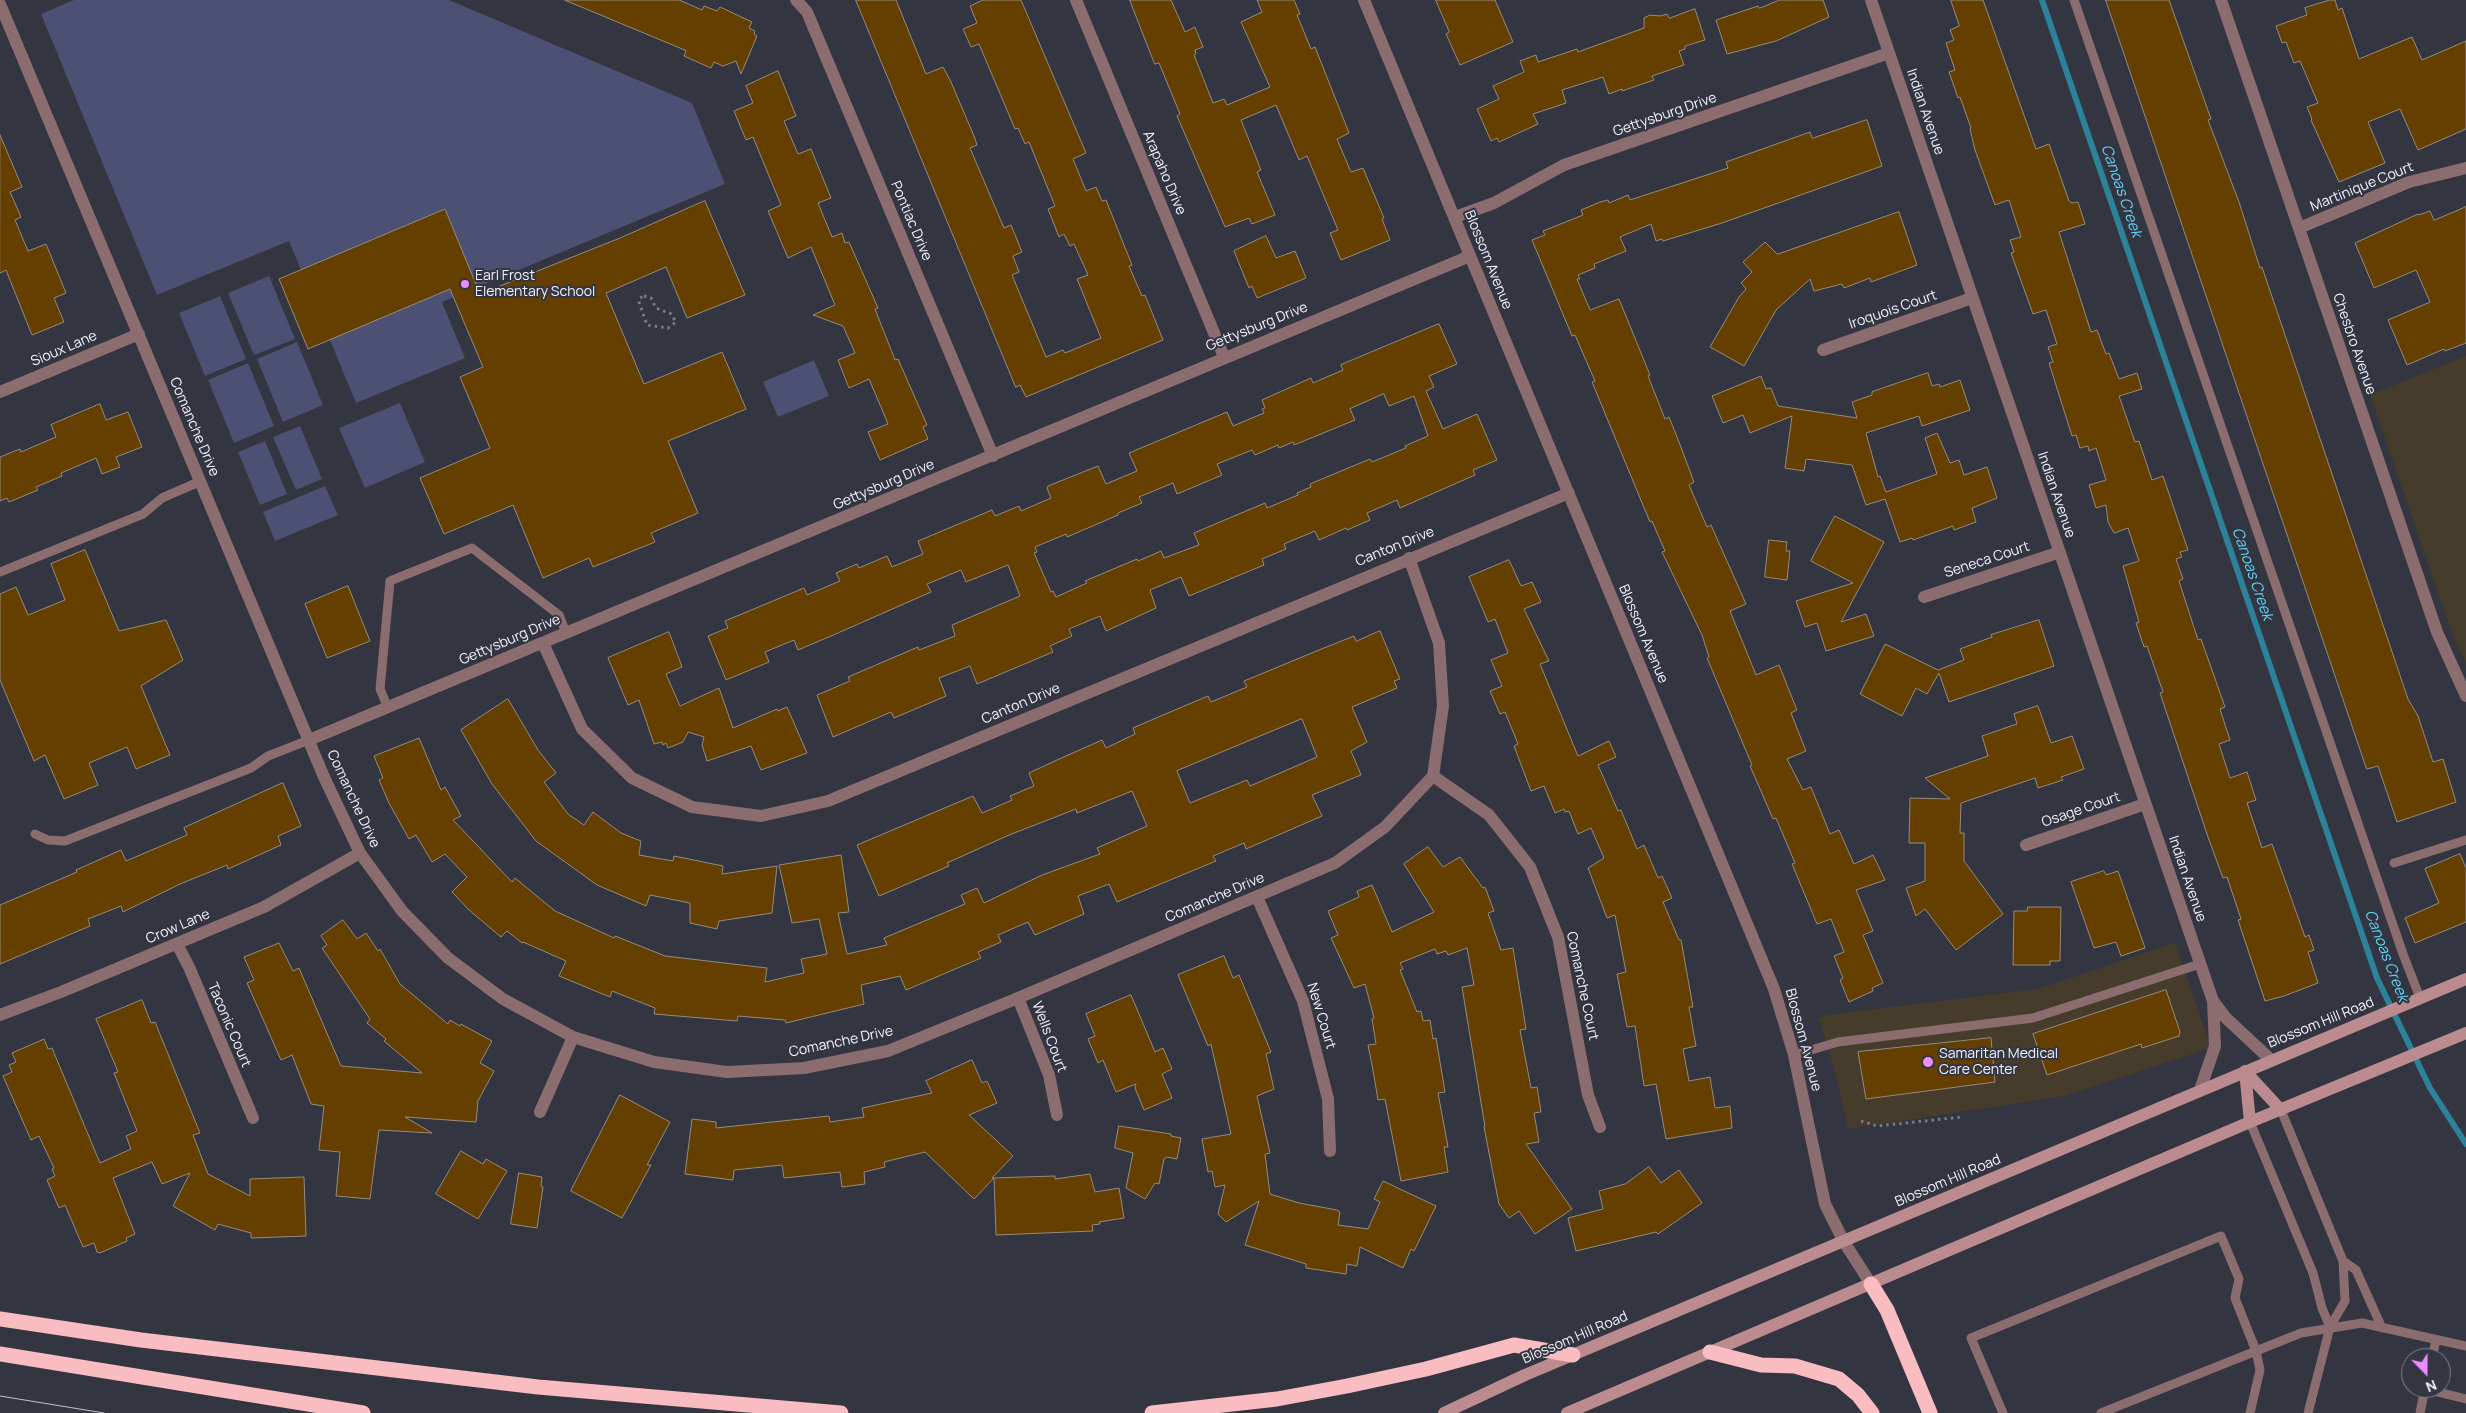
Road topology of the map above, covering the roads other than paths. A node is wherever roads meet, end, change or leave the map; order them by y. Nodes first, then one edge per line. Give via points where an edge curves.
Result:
1 (796, 0) edge
2 (1076, 0) edge
3 (1364, 0) edge
4 (1871, 0) edge
5 (2074, 0) edge
6 (2221, 0) edge
7 (0, 4) edge
8 (1889, 52) junction
9 (2466, 168) edge
10 (1455, 217) junction
11 (2299, 228) junction
12 (1470, 256) junction
13 (1972, 298) junction
14 (139, 334) junction
15 (1823, 350) dead end
16 (1224, 357) junction
17 (0, 392) edge
18 (992, 456) junction
19 (201, 481) junction
20 (1569, 493) junction
21 (2060, 552) junction
22 (1408, 558) junction
23 (0, 572) edge
24 (1924, 597) dead end
25 (566, 633) junction
26 (543, 643) junction
27 (2466, 696) edge
28 (388, 708) junction
29 (309, 740) junction
30 (1433, 776) junction
31 (2146, 804) junction
32 (36, 834) dead end
33 (2466, 840) edge
34 (2026, 845) dead end
35 (360, 853) junction
36 (2394, 863) dead end
37 (1258, 897) junction
38 (177, 944) junction
39 (2200, 964) junction
40 (2466, 979) edge
41 (1018, 998) junction
42 (2418, 999) junction
43 (2213, 1000) junction
44 (0, 1015) edge
45 (2466, 1033) edge
46 (573, 1037) junction
47 (1794, 1056) junction
48 (2271, 1060) junction
49 (2245, 1071) junction
50 (2200, 1090) junction
51 (2281, 1110) junction
52 (540, 1112) dead end
53 (1056, 1115) dead end
54 (253, 1118) dead end
55 (2250, 1122) junction
56 (1600, 1127) dead end
57 (1330, 1151) dead end
58 (1844, 1242) junction
59 (2343, 1261) junction
60 (1871, 1284) junction
61 (0, 1319) edge
62 (2330, 1328) junction
63 (2382, 1328) junction
64 (2436, 1340) junction
65 (2466, 1346) edge
66 (2434, 1348) edge
67 (2256, 1351) junction
68 (1710, 1352) junction
69 (0, 1354) edge
70 (1573, 1355) junction
71 (2451, 1395) edge
72 (2423, 1398) edge
73 (2466, 1399) edge
74 (363, 1413) edge
75 (841, 1413) edge
76 (1152, 1413) edge
77 (1444, 1413) edge
78 (1567, 1413) edge
79 (1872, 1413) edge
80 (1930, 1413) edge
81 (2003, 1413) edge
82 (2101, 1413) edge
83 (2250, 1413) edge
84 (2308, 1413) edge
85 (2420, 1413) edge

1 - 18 street, Pontiac Drive via 807,12
2 - 16 street, Arapaho Drive
3 - 10 street, Blossom Avenue
4 - 8 street, Indian Avenue
5 - 42 lane
6 - 11 street, Chesbro Avenue
7 - 14 street, Comanche Drive
8 - 10 street, Gettysburg Drive via 1564,165 1494,203
8 - 13 street, Indian Avenue
9 - 11 street, Martinique Court via 2409,182
10 - 12 street, Blossom Avenue
11 - 27 street, Chesbro Avenue via 2437,632
12 - 16 street, Gettysburg Drive
12 - 20 street, Blossom Avenue
13 - 15 street, Iroquois Court
13 - 21 street, Indian Avenue
14 - 17 street, Sioux Lane
14 - 19 street, Comanche Drive
16 - 18 street, Gettysburg Drive
18 - 25 street, Gettysburg Drive
19 - 23 lane via 162,498 143,514
19 - 29 street, Comanche Drive
20 - 22 street, Canton Drive
20 - 47 street, Blossom Avenue via 1759,951
21 - 24 street, Seneca Court
21 - 31 street, Indian Avenue
22 - 26 street, Canton Drive via 828,801 761,816 692,808 632,778 582,728
22 - 30 street via 1439,643 1443,706
25 - 26 street, Gettysburg Drive
25 - 28 lane via 559,615 472,548 390,581 380,689
26 - 28 street, Gettysburg Drive
28 - 29 street, Gettysburg Drive
29 - 32 lane via 268,756 251,768 66,841 48,840
29 - 35 street, Comanche Drive
30 - 37 street, Comanche Drive via 1384,827 1335,863
30 - 56 street, Comanche Court via 1489,815 1530,867 1558,937 1588,1095
31 - 34 street, Osage Court
31 - 39 street, Indian Avenue
33 - 36 lane
35 - 38 street, Crow Lane via 264,908
35 - 46 street, Comanche Drive via 402,911 448,958 503,999
37 - 41 street, Comanche Drive
37 - 57 street, New Court via 1303,1001 1328,1099
38 - 44 street, Crow Lane
38 - 54 street, Taconic Court
39 - 43 street, Indian Avenue
39 - 47 lane via 2033,1018 1838,1042
40 - 42 main road, Blossom Hill Road
41 - 46 street, Comanche Drive via 888,1050 804,1068 727,1072 663,1063
41 - 53 street, Wells Court via 1049,1075
42 - 48 main road, Blossom Hill Road
43 - 48 street, Indian Avenue via 2226,1018
43 - 50 street, Indian Avenue via 2215,1046
45 - 51 main road
46 - 52 street
47 - 58 street, Blossom Avenue via 1825,1204
48 - 49 main road, Blossom Hill Road
49 - 50 main road, Blossom Hill Road
49 - 51 main road
49 - 55 main road
50 - 58 main road, Blossom Hill Road
51 - 55 main road
51 - 59 lane
55 - 60 main road
55 - 62 lane via 2313,1273
58 - 60 street, Blossom Avenue
58 - 70 main road, Blossom Hill Road
59 - 62 lane via 2345,1301
59 - 63 lane via 2356,1270
60 - 68 main road
60 - 80 highway via 1887,1310
61 - 75 highway via 141,1340 538,1388
62 - 63 lane via 2362,1323
62 - 67 lane via 2300,1333
62 - 84 lane
63 - 64 lane
64 - 65 lane
64 - 66 lane
67 - 81 lane via 2235,1298 2240,1278 2221,1236 1971,1338
67 - 82 lane
67 - 83 lane via 2260,1370
68 - 78 main road
68 - 79 highway via 1761,1365 1805,1368 1839,1379
69 - 74 highway
70 - 76 highway via 1514,1345 1338,1388 1277,1399
70 - 77 main road, Blossom Hill Road
71 - 73 lane
72 - 85 lane

